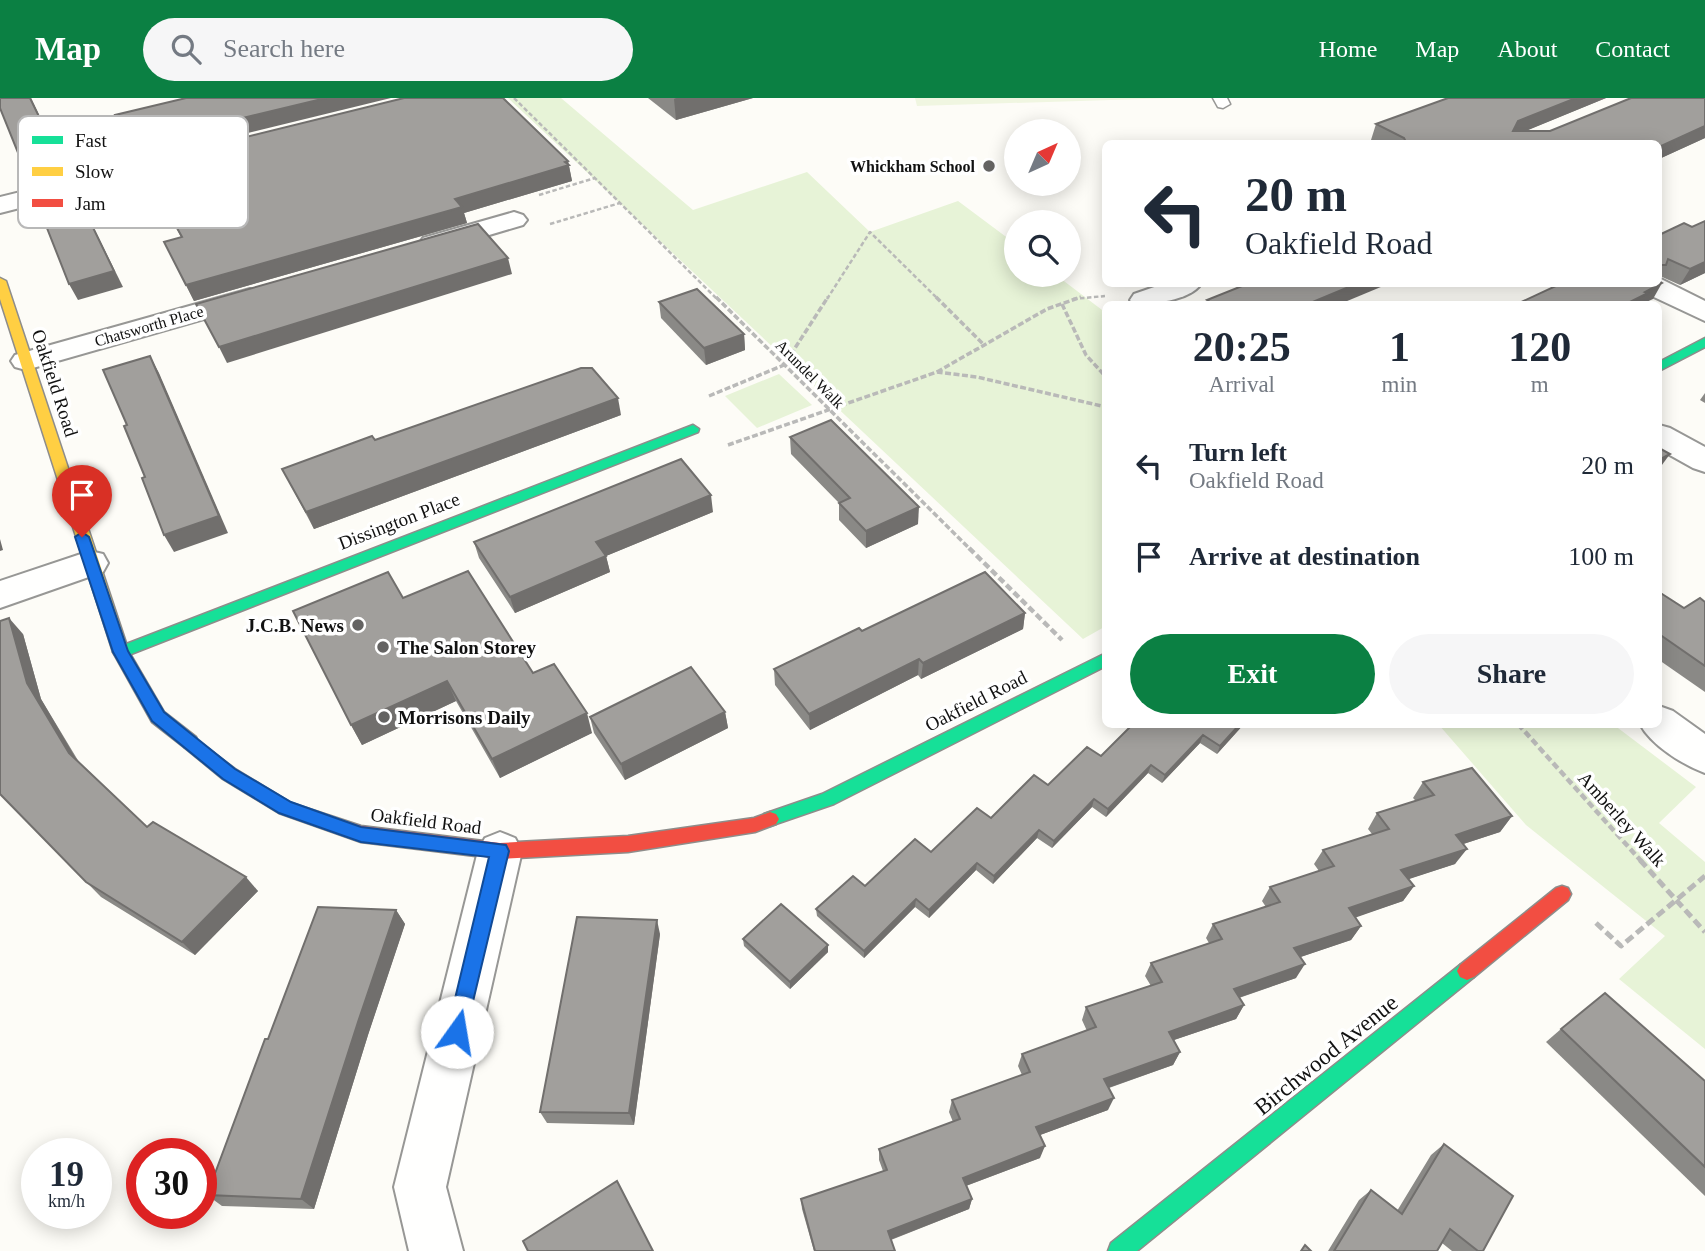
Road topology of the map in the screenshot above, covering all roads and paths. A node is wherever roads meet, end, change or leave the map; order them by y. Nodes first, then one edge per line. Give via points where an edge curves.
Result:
1 (514, 98) edge
2 (595, 178) junction
3 (18, 200) edge
4 (620, 203) junction
5 (0, 205) edge
6 (514, 220) junction
7 (408, 251) edge
8 (0, 281) edge
9 (1179, 287) edge
10 (1655, 287) edge
11 (276, 289) edge
12 (1144, 300) joint
13 (1062, 304) junction
14 (1705, 312) edge
15 (6, 324) edge
16 (1705, 342) edge
17 (985, 346) junction
18 (26, 361) junction
19 (784, 365) junction
20 (1662, 365) edge
21 (937, 372) junction
22 (1102, 373) edge
23 (1102, 406) edge
24 (828, 408) junction
25 (693, 429) junction
26 (1662, 437) edge
27 (1705, 461) edge
28 (90, 563) junction
29 (0, 595) edge
30 (121, 652) junction
31 (1102, 661) edge
32 (1090, 667) junction
33 (1662, 724) edge
34 (1522, 728) edge
35 (1705, 756) edge
36 (500, 851) junction
37 (1705, 876) edge
38 (1562, 894) dead end
39 (1675, 900) junction
40 (1705, 932) edge
41 (1621, 946) dead end
42 (436, 1251) edge
43 (1119, 1251) edge

1 - 2 path, Arundel Walk
2 - 4 path, Arundel Walk
2 - 6 path via 501,207
3 - 5 street
4 - 6 path via 524,232
4 - 19 path, Arundel Walk
6 - 7 street
8 - 15 street, Oakfield Road
9 - 12 street
10 - 14 street
11 - 18 street, Chatsworth Place
12 - 13 path via 1090,295
13 - 17 path
13 - 22 path via 1086,355
15 - 18 street, Oakfield Road
16 - 20 street
17 - 19 path via 870,232
17 - 21 path
18 - 28 street, Oakfield Road
19 - 24 path, Arundel Walk
19 - 25 path via 676,410
21 - 23 path
21 - 24 path
24 - 25 path via 713,451
24 - 32 path, Arundel Walk
25 - 30 street, Dissington Place
26 - 27 street
28 - 29 street
28 - 30 street, Oakfield Road
30 - 36 street, Oakfield Road via 158,717 229,774 285,808 361,834
31 - 32 street, Oakfield Road
32 - 36 street, Oakfield Road via 828,799 755,825 628,844
33 - 35 street
34 - 39 path, Amberley Walk
36 - 42 street via 421,1187
37 - 39 path
38 - 43 street, Birchwood Avenue
39 - 40 path, Amberley Walk
39 - 41 path

